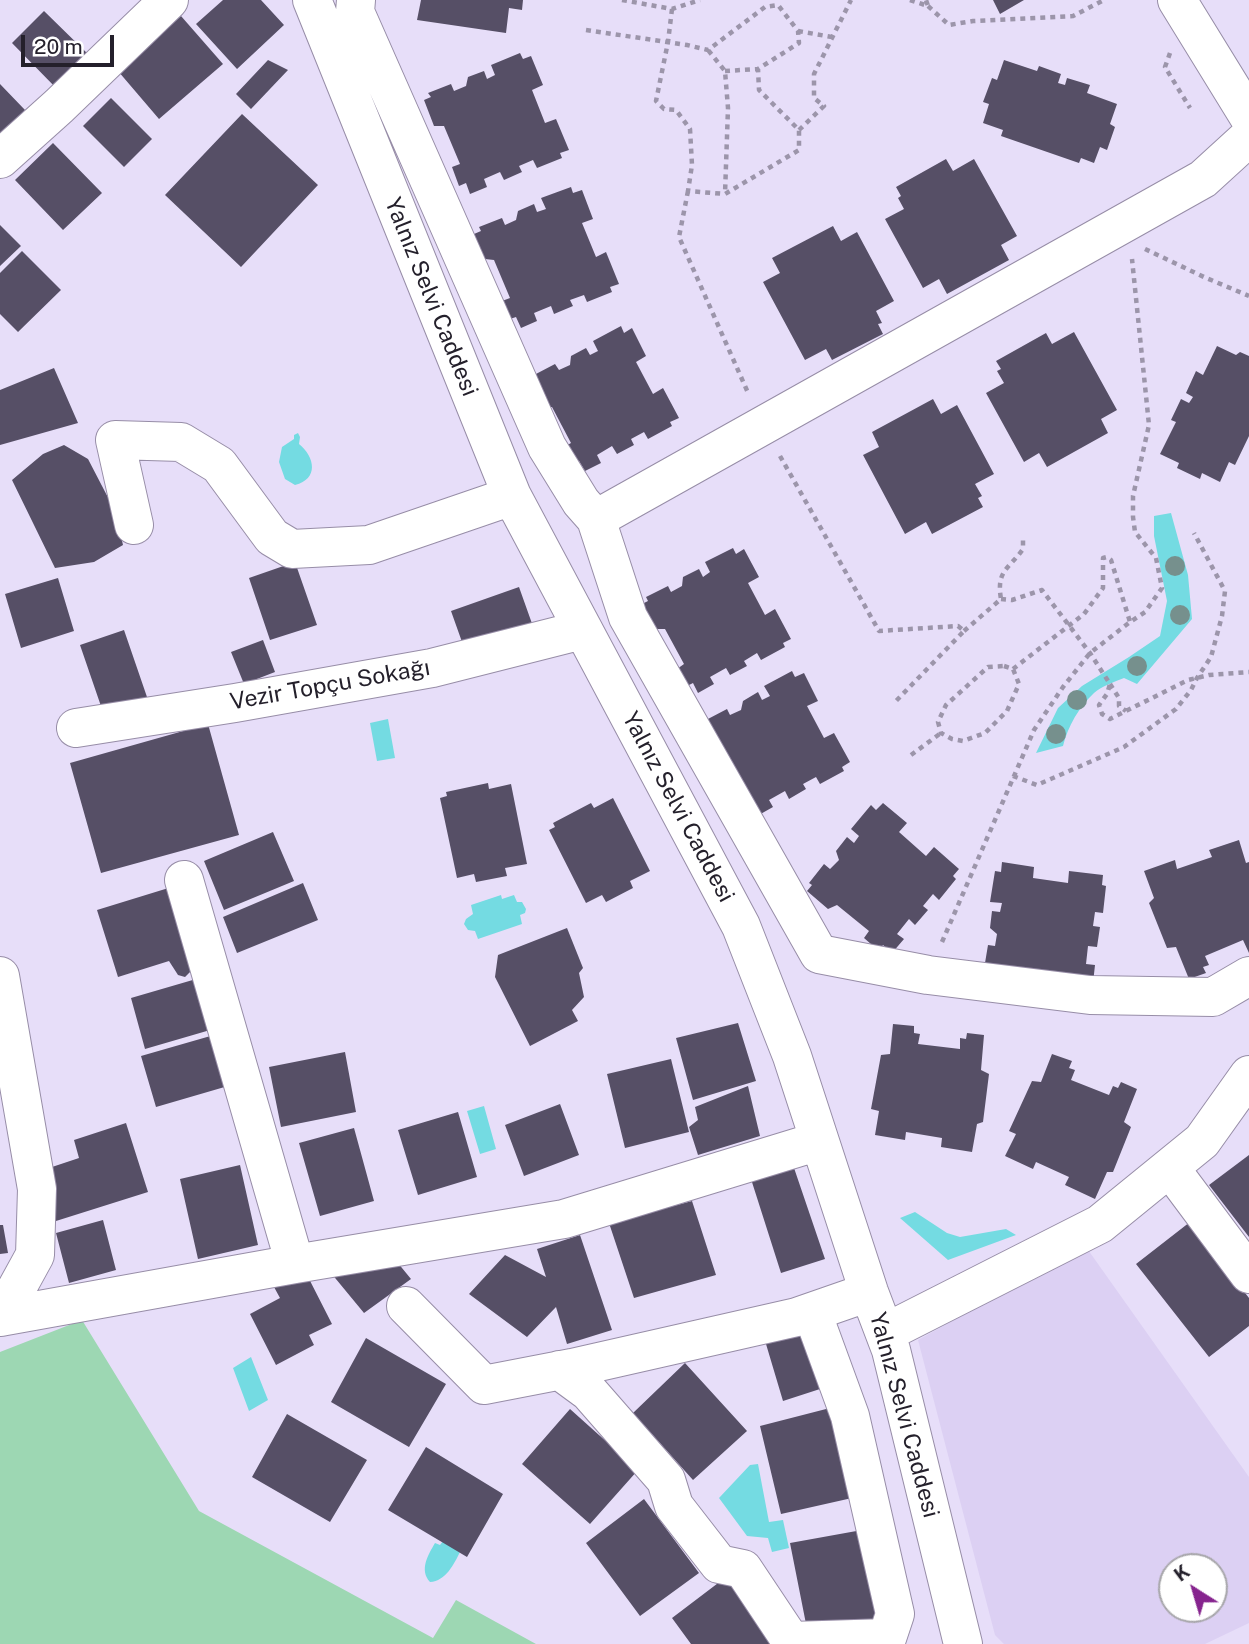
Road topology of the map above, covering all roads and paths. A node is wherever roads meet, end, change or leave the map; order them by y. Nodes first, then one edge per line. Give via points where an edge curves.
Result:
1 (169, 0) edge
2 (312, 0) edge
3 (356, 0) edge
4 (622, 0) edge
5 (700, 0) edge
6 (851, 0) edge
7 (910, 0) edge
8 (1104, 0) edge
9 (1177, 0) edge
10 (927, 3) edge
11 (672, 9) junction
12 (586, 30) dead end
13 (799, 31) junction
14 (832, 37) junction
15 (668, 42) junction
16 (708, 50) junction
17 (1166, 67) dead end
18 (758, 69) junction
19 (725, 71) junction
20 (1190, 108) dead end
21 (1249, 117) edge
22 (799, 130) junction
23 (1249, 136) edge
24 (0, 159) edge
25 (688, 191) junction
26 (725, 194) junction
27 (1131, 233) junction
28 (1249, 296) edge
29 (762, 426) junction
30 (512, 496) junction
31 (596, 519) junction
32 (134, 526) dead end
33 (1194, 533) dead end
34 (1023, 536) dead end
35 (1001, 599) junction
36 (1130, 622) junction
37 (1069, 626) junction
38 (582, 630) junction
39 (964, 631) junction
40 (1090, 653) junction
41 (1013, 669) junction
42 (1249, 671) edge
43 (1197, 678) junction
44 (1110, 684) junction
45 (896, 701) dead end
46 (1126, 711) junction
47 (76, 728) dead end
48 (941, 733) junction
49 (911, 755) dead end
50 (1013, 776) junction
51 (184, 880) dead end
52 (928, 975) junction
53 (0, 976) edge
54 (1249, 976) edge
55 (1249, 1075) edge
56 (820, 1141) junction
57 (1170, 1168) junction
58 (296, 1264) junction
59 (1249, 1274) edge
60 (869, 1292) junction
61 (406, 1306) dead end
62 (812, 1312) junction
63 (1, 1317) edge
64 (885, 1333) junction
65 (559, 1370) junction
66 (886, 1641) edge
67 (963, 1644) edge

1 - 24 street
2 - 30 street, Yalnız Selvi Caddesi
3 - 31 street via 355,12 547,447
4 - 11 path
5 - 11 path
6 - 14 path
7 - 10 path
8 - 10 path via 1073,16 949,25
9 - 21 street
11 - 15 path
12 - 15 path
13 - 14 path
13 - 16 path via 778,5 765,7
13 - 18 path via 799,43
14 - 22 path via 814,74 814,98 824,106
15 - 16 path
15 - 25 path via 656,100 664,109 676,110 690,129
16 - 19 path
17 - 20 path
18 - 19 path
18 - 22 path via 759,90
19 - 26 path
22 - 26 path via 799,150
23 - 27 street via 1203,179
25 - 26 path
25 - 29 path via 679,237
27 - 28 path via 1171,262
27 - 29 street
27 - 36 path via 1149,425 1133,496 1133,517 1135,532 1156,558 1162,588 1145,612
29 - 31 street
29 - 39 path via 879,631 958,626
30 - 32 street via 369,545 292,549 272,537 219,466 181,442 115,440
30 - 38 street, Yalnız Selvi Caddesi
31 - 52 street via 628,617 819,954
33 - 43 path via 1225,591 1211,657
34 - 35 path via 1023,549 1003,572
35 - 37 path via 1042,590
35 - 39 path
36 - 37 path via 1107,557 1103,558 1102,588
36 - 40 path
37 - 40 path
37 - 41 path
38 - 47 street, Vezir Topçu Sokağı via 432,668
38 - 56 street, Yalnız Selvi Caddesi via 741,926
39 - 45 path
40 - 44 path
40 - 50 path via 1034,730
41 - 48 path via 988,667 974,678 946,705 938,722
41 - 48 path via 1019,684 1007,711 985,733 963,741
42 - 43 path
43 - 46 path
43 - 50 path via 1176,709 1124,747 1037,785
44 - 46 path via 1119,698 1118,706
44 - 46 path via 1099,705 1102,714 1110,719
48 - 49 path
50 - 52 path
51 - 58 street
52 - 54 street via 1090,995 1213,997
53 - 63 street via 37,1189 35,1255
55 - 57 street via 1202,1141
56 - 58 street via 564,1219
56 - 60 street, Yalnız Selvi Caddesi
57 - 59 street
57 - 64 street via 1100,1224
58 - 63 street
60 - 62 street
60 - 64 street, Yalnız Selvi Caddesi
61 - 65 street via 484,1385
62 - 65 street
62 - 66 street via 850,1416 895,1614
64 - 67 street, Yalnız Selvi Caddesi
65 - 66 street via 589,1392 666,1480 674,1506 719,1564 743,1569 791,1641

